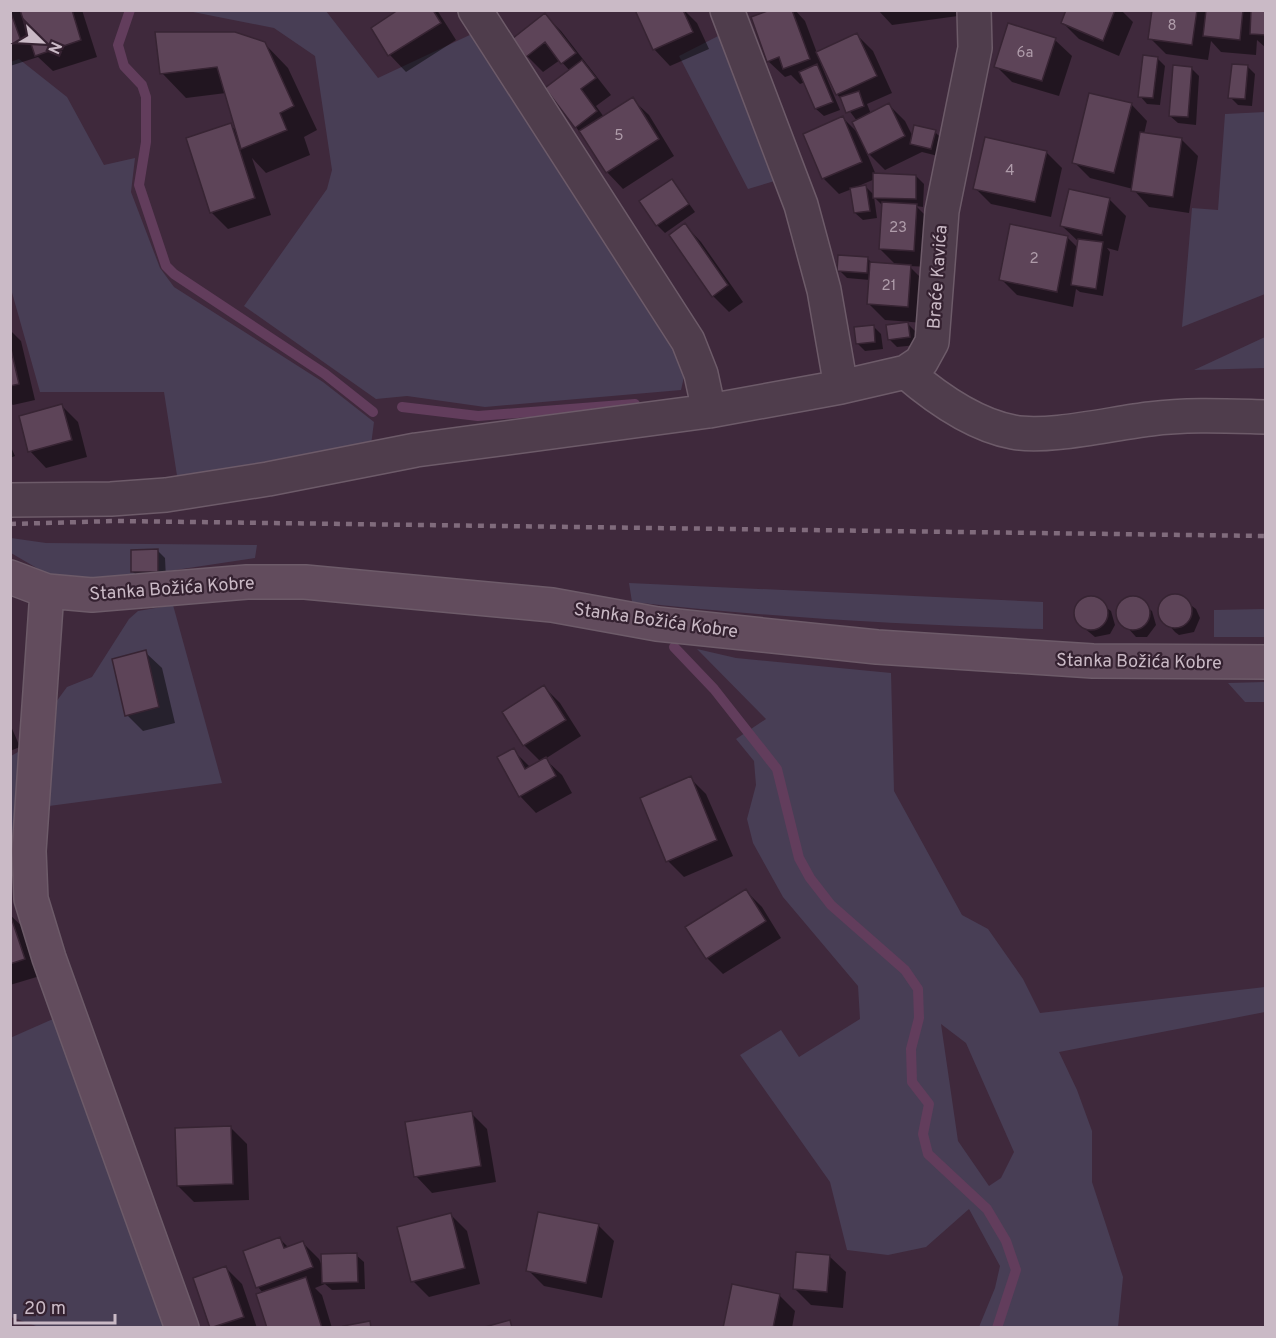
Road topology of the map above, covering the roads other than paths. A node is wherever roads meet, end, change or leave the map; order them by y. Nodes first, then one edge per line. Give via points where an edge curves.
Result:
1 (475, 10) edge
2 (727, 10) edge
3 (974, 10) edge
4 (906, 372) junction
5 (841, 387) junction
6 (709, 411) junction
7 (1266, 417) edge
8 (10, 500) edge
9 (10, 577) edge
10 (47, 591) junction
11 (1266, 662) edge
12 (20, 855) edge
13 (182, 1328) edge

1 - 6 street via 688,341
2 - 5 street via 801,205 824,290
3 - 4 street, Braće Kavića via 975,48 942,211 932,342 921,362
4 - 5 street
4 - 7 street via 929,392 979,420 1011,432 1046,432 1187,415
5 - 6 street
6 - 8 street via 416,450 166,495
9 - 10 street, Stanka Božića Kobre
10 - 11 street, Stanka Božića Kobre via 92,595 247,582 305,582 552,605 657,624 877,647 1093,661
10 - 12 street
12 - 13 street via 49,958

